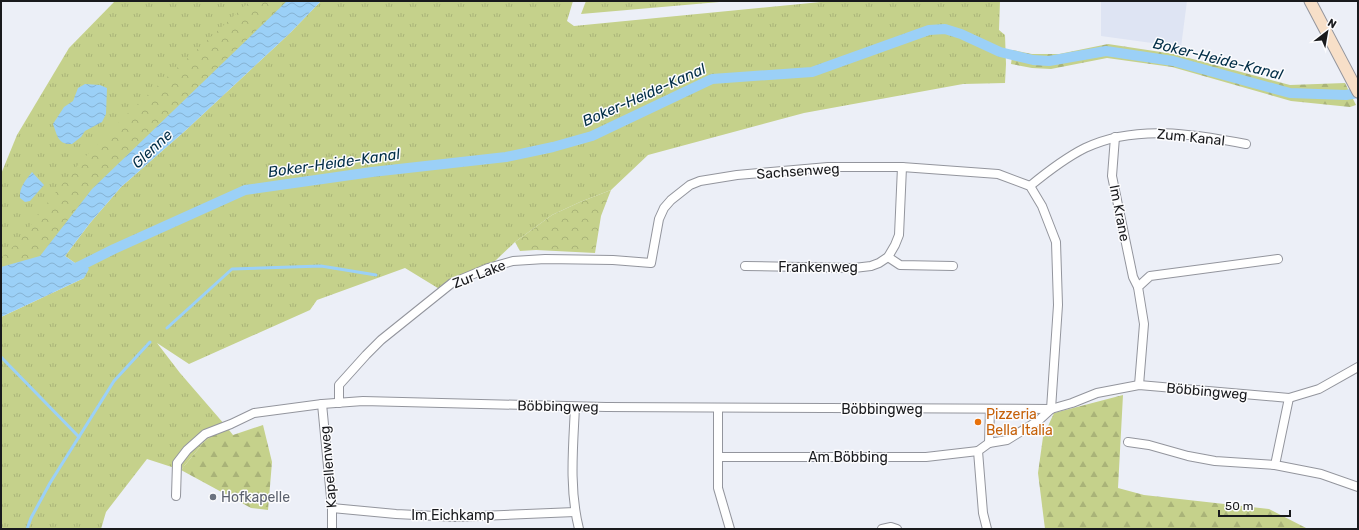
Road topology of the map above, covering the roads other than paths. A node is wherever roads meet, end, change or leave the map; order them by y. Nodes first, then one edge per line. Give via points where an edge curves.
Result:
1 (1310, 1) edge
2 (1358, 92) edge
3 (1115, 137) junction
4 (1246, 144) dead end
5 (902, 167) junction
6 (1030, 186) junction
7 (888, 257) junction
8 (1278, 259) dead end
9 (651, 263) joint
10 (746, 266) dead end
11 (953, 266) dead end
12 (1138, 287) junction
13 (1358, 367) edge
14 (1140, 386) junction
15 (1289, 398) junction
16 (339, 403) junction
17 (322, 404) junction
18 (575, 407) junction
19 (718, 408) junction
20 (990, 409) junction
21 (1052, 409) junction
22 (1128, 442) dead end
23 (989, 443) junction
24 (978, 451) junction
25 (718, 457) junction
26 (1275, 465) junction
27 (1358, 487) edge
28 (176, 496) dead end
29 (332, 508) junction
30 (575, 512) junction
31 (984, 528) edge
32 (332, 529) edge
33 (580, 529) edge
34 (730, 529) edge
35 (882, 529) edge
36 (897, 529) edge

1 - 2 main road
3 - 4 street, Zum Kanal via 1158,132
3 - 6 street, Zum Kanal via 1085,148
3 - 12 street, Im Krane via 1112,176 1133,277
5 - 6 street, Sachsenweg via 998,174
5 - 7 street via 899,234
5 - 9 street, Sachsenweg via 828,167 700,181 690,185 664,208 659,219
6 - 21 street via 1042,206 1056,242 1058,305
7 - 10 street, Frankenweg via 870,266 854,268
7 - 11 street via 900,265
8 - 12 street via 1150,276
9 - 16 street, Zur Lake via 545,259 513,261 452,283 366,355 339,385
12 - 14 street, Im Krane via 1144,324
13 - 15 street, Böbbingweg via 1319,389
14 - 15 street, Böbbingweg
14 - 21 street, Böbbingweg via 1097,393
15 - 26 street
16 - 17 street, Böbbingweg
16 - 18 street, Böbbingweg
17 - 28 street, Böbbingweg via 254,413 205,434 177,463
17 - 29 street, Kapellenweg
18 - 19 street, Böbbingweg
18 - 30 street via 572,478
19 - 20 street, Böbbingweg
19 - 25 street
20 - 21 street, Böbbingweg
20 - 23 street
21 - 23 street, Böbbingweg via 1007,440
22 - 26 street via 1214,461
23 - 24 street, Am Böbbing
24 - 25 street, Am Böbbing via 926,457
24 - 31 street
25 - 34 street via 718,488
26 - 27 street via 1321,474
29 - 30 street, Im Eichkamp via 456,517
29 - 32 street, Kapellenweg
30 - 33 street
35 - 36 street

